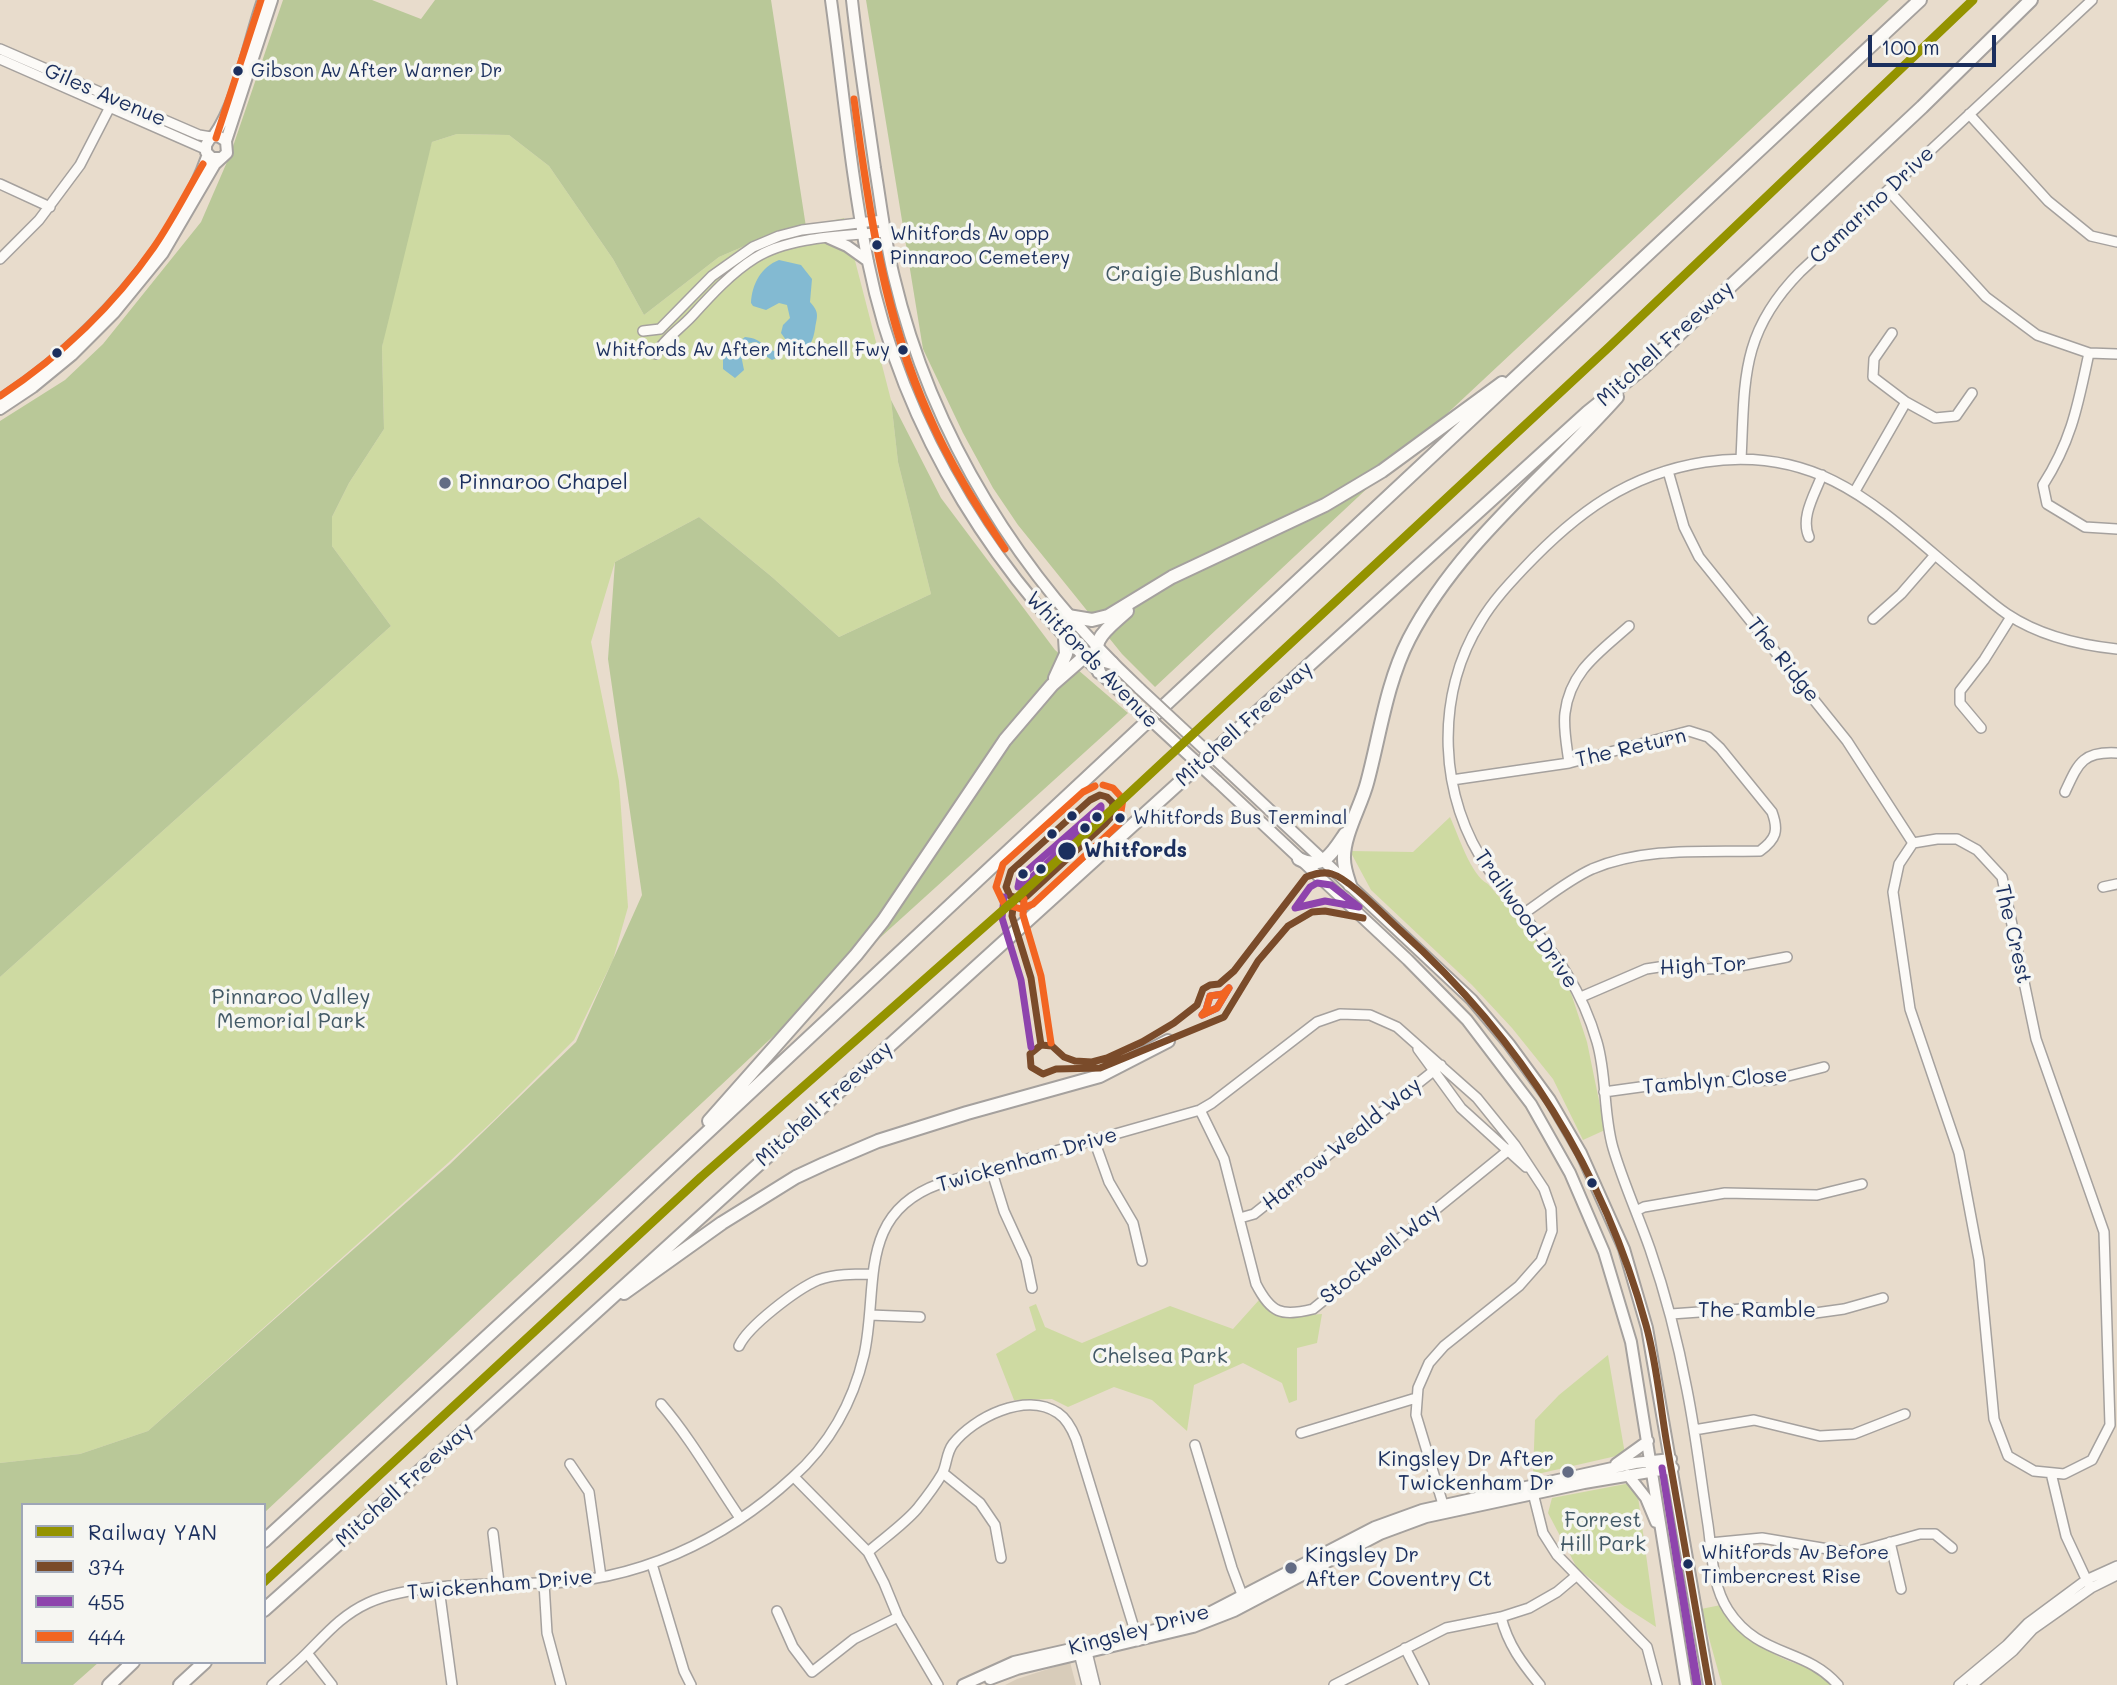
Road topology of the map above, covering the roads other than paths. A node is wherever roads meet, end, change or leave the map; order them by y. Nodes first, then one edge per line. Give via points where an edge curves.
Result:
1 (263, 0) edge
2 (272, 0) edge
3 (831, 0) edge
4 (852, 0) edge
5 (1920, 0) edge
6 (2031, 0) edge
7 (2092, 0) edge
8 (0, 49) edge
9 (0, 59) edge
10 (113, 102) junction
11 (1969, 114) junction
12 (212, 137) junction
13 (226, 141) junction
14 (206, 151) junction
15 (221, 158) junction
16 (0, 184) edge
17 (1888, 190) junction
18 (50, 206) junction
19 (884, 226) junction
20 (863, 229) junction
21 (829, 239) junction
22 (2117, 242) edge
23 (0, 259) edge
24 (868, 261) junction
25 (643, 331) dead end
26 (1892, 333) dead end
27 (2089, 353) junction
28 (656, 354) dead end
29 (2117, 355) edge
30 (1534, 361) junction
31 (1643, 369) junction
32 (1972, 393) dead end
33 (0, 400) edge
34 (1906, 402) junction
35 (0, 409) edge
36 (1741, 459) junction
37 (1668, 471) junction
38 (1822, 475) junction
39 (1855, 491) junction
40 (2117, 529) edge
41 (1810, 537) dead end
42 (1935, 555) junction
43 (1146, 595) junction
44 (1068, 616) junction
45 (2011, 617) junction
46 (1873, 619) dead end
47 (1629, 626) dead end
48 (1065, 638) junction
49 (2117, 649) edge
50 (1091, 654) junction
51 (1112, 663) joint
52 (1099, 673) joint
53 (1052, 685) junction
54 (1981, 728) dead end
55 (2117, 753) edge
56 (1569, 763) junction
57 (1452, 780) junction
58 (2065, 792) dead end
59 (1358, 813) junction
60 (1913, 843) junction
61 (1299, 859) junction
62 (1324, 861) junction
63 (1349, 884) junction
64 (2117, 884) edge
65 (2103, 887) dead end
66 (1523, 914) junction
67 (1787, 957) dead end
68 (1581, 997) junction
69 (1411, 1039) junction
70 (1168, 1041) dead end
71 (1441, 1065) junction
72 (1824, 1067) dead end
73 (1432, 1072) junction
74 (1604, 1092) junction
75 (1200, 1110) junction
76 (1094, 1140) junction
77 (1511, 1148) junction
78 (667, 1169) junction
79 (991, 1169) junction
80 (1862, 1184) dead end
81 (1636, 1211) junction
82 (1240, 1218) junction
83 (1142, 1261) dead end
84 (872, 1274) junction
85 (1032, 1288) dead end
86 (1883, 1298) dead end
87 (592, 1314) junction
88 (1671, 1314) junction
89 (870, 1315) junction
90 (920, 1317) dead end
91 (739, 1346) dead end
92 (1416, 1398) junction
93 (661, 1404) dead end
94 (1905, 1415) dead end
95 (1694, 1430) junction
96 (1301, 1433) dead end
97 (1648, 1441) junction
98 (1195, 1445) dead end
99 (1672, 1463) junction
100 (570, 1464) dead end
101 (1652, 1467) junction
102 (1599, 1471) junction
103 (943, 1473) junction
104 (2051, 1473) junction
105 (1628, 1475) junction
106 (794, 1477) junction
107 (1532, 1489) junction
108 (1444, 1508) junction
109 (740, 1518) junction
110 (493, 1533) dead end
111 (1662, 1534) junction
112 (266, 1539) edge
113 (1890, 1542) junction
114 (1710, 1543) junction
115 (1952, 1548) dead end
116 (868, 1552) junction
117 (1001, 1558) dead end
118 (652, 1564) junction
119 (2117, 1566) edge
120 (2117, 1575) edge
121 (1576, 1576) junction
122 (601, 1577) junction
123 (499, 1583) junction
124 (544, 1583) junction
125 (2088, 1584) junction
126 (439, 1588) junction
127 (1901, 1589) dead end
128 (1244, 1601) junction
129 (266, 1608) edge
130 (777, 1611) dead end
131 (898, 1617) junction
132 (1500, 1617) junction
133 (1138, 1638) junction
134 (1405, 1648) junction
135 (1083, 1651) junction
136 (307, 1653) junction
137 (131, 1664) edge
138 (203, 1664) edge
139 (109, 1685) edge
140 (180, 1685) edge
141 (272, 1685) edge
142 (332, 1685) edge
143 (452, 1685) edge
144 (561, 1685) edge
145 (691, 1685) edge
146 (938, 1685) edge
147 (963, 1685) edge
148 (978, 1685) edge
149 (1087, 1685) edge
150 (1095, 1685) edge
151 (1334, 1685) edge
152 (1424, 1685) edge
153 (1540, 1685) edge
154 (1657, 1685) edge
155 (1686, 1685) edge
156 (1709, 1685) edge
157 (1838, 1685) edge
158 (1959, 1685) edge
159 (1972, 1685) edge

1 - 12 main road via 232,98
2 - 13 main road
3 - 20 main road, Whitfords Avenue
4 - 19 main road, Whitfords Avenue
5 - 30 highway
6 - 31 highway, Mitchell Freeway
7 - 11 street, Camarino Drive
8 - 10 street, Giles Avenue
9 - 10 street, Giles Avenue
10 - 12 street, Giles Avenue
10 - 14 street, Giles Avenue
10 - 18 street via 80,165
11 - 17 street, Camarino Drive
11 - 22 street via 2048,201 2091,236
12 - 13 main road
12 - 14 main road
13 - 15 main road via 227,153
14 - 15 main road via 212,158
14 - 33 main road via 197,181 132,281 64,351
15 - 35 main road via 172,239 127,299 72,355
16 - 18 street
17 - 27 street via 1986,297 2037,335
17 - 36 street, Camarino Drive via 1800,272 1767,314 1745,373
18 - 23 street
19 - 20 street
19 - 44 main road, Whitfords Avenue via 906,321 938,410 997,519
20 - 21 street
20 - 24 main road, Whitfords Avenue
20 - 25 street via 802,230 753,247 712,276 660,329
21 - 24 main road
21 - 28 street via 756,257 720,285
24 - 48 main road, Whitfords Avenue via 891,350 933,449 990,545
26 - 34 street via 1874,359 1873,377
27 - 29 street
27 - 40 street via 2072,429 2043,485 2047,504 2066,516 2085,527
30 - 43 highway via 1352,490 1206,560
30 - 78 highway
31 - 59 highway via 1499,518 1436,595 1408,640 1389,692
31 - 87 highway, Mitchell Freeway via 1578,422
32 - 34 street via 1956,416 1936,418
34 - 39 street
36 - 37 street, Trailwood Drive
36 - 38 street, Trailwood Drive via 1787,464
37 - 57 street, Trailwood Drive via 1630,485 1579,515 1491,605 1467,647 1455,687 1448,728
37 - 60 street, The Ridge via 1684,527 1699,556 1847,741
38 - 39 street, Trailwood Drive
38 - 41 street via 1808,512 1805,528
39 - 42 street, Trailwood Drive
42 - 45 street, Trailwood Drive
42 - 46 street
43 - 44 highway via 1098,620
43 - 50 highway via 1099,637
44 - 50 main road, Whitfords Avenue
45 - 49 street, Trailwood Drive via 2065,640
45 - 54 street via 1960,691 1960,703
47 - 56 street via 1571,685 1564,715
48 - 50 main road, Whitfords Avenue
48 - 53 highway via 1066,654
50 - 51 highway
50 - 52 highway
50 - 53 highway
51 - 62 main road, Whitfords Avenue, bridge
52 - 61 main road, Whitfords Avenue, bridge
53 - 78 highway via 1005,740 856,955
55 - 58 street via 2085,757
56 - 57 street, The Return
56 - 66 street, The Return via 1689,731 1708,737 1772,812 1776,825 1772,842 1760,851 1652,853 1592,869
57 - 66 street, Trailwood Drive via 1473,844
59 - 62 highway
59 - 63 highway via 1344,849
60 - 104 street via 1899,864 1893,892 1910,1009 1959,1153 1979,1260 1994,1419 2008,1457 2034,1471
60 - 104 street, The Crest via 1957,839 1977,850 2002,877 2036,1039 2104,1232 2110,1425 2092,1460 2064,1474
61 - 62 highway
61 - 97 main road, Whitfords Avenue via 1467,1020 1544,1124 1585,1203 1616,1284
62 - 63 main road, Whitfords Avenue
63 - 99 main road, Whitfords Avenue via 1472,1000 1562,1119 1610,1216 1633,1277
64 - 65 street
66 - 68 street, Trailwood Drive
67 - 68 street, High Tor via 1729,968 1672,965 1646,969
68 - 74 street, Trailwood Drive via 1599,1050
69 - 71 street, Twickenham Drive
69 - 73 street, Twickenham Drive
69 - 75 street, Twickenham Drive via 1374,1016 1330,1016
70 - 87 highway via 1100,1076 877,1141 796,1177
71 - 73 street, Harrow Weald Way
71 - 77 street, Twickenham Drive via 1477,1098
72 - 74 street, Tamblyn Close via 1773,1080 1662,1084
73 - 77 street, Twickenham Drive via 1461,1108
73 - 82 street, Harrow Weald Way via 1254,1214
74 - 81 street, Trailwood Drive via 1613,1146
75 - 76 street, Twickenham Drive
75 - 82 street, Stockwell Way via 1224,1159
76 - 79 street, Twickenham Drive
76 - 83 street via 1109,1182 1133,1223
77 - 82 street, Stockwell Way via 1313,1309 1285,1314 1265,1300 1256,1284
77 - 92 street, Twickenham Drive via 1544,1189 1551,1209 1550,1241 1528,1278 1435,1354 1424,1370
78 - 112 highway
79 - 84 street, Twickenham Drive via 928,1189 903,1205 881,1235
79 - 85 street via 1003,1211 1026,1259
80 - 81 street via 1816,1195 1725,1193
81 - 88 street, Trailwood Drive
84 - 89 street, Twickenham Drive
84 - 91 street via 838,1275 807,1286 755,1325
86 - 88 street, The Ramble via 1808,1314 1756,1308
87 - 129 highway, Mitchell Freeway
88 - 95 street, Trailwood Drive
89 - 90 street
89 - 106 street, Twickenham Drive via 863,1359 850,1398 824,1444
92 - 96 street
92 - 108 street, Twickenham Drive via 1416,1415
93 - 109 street via 683,1428
94 - 95 street via 1854,1434 1820,1436 1754,1420
95 - 114 street, Trailwood Drive
97 - 101 main road, Whitfords Avenue
97 - 102 main road via 1626,1459
98 - 128 street
99 - 101 main road, Kingsley Drive
99 - 156 main road, Whitfords Avenue
100 - 122 street via 589,1492
101 - 102 main road, Kingsley Drive
101 - 105 main road, Kingsley Drive
101 - 111 main road, Whitfords Avenue
102 - 107 main road, Kingsley Drive
103 - 116 street via 916,1509
103 - 117 street via 980,1503 995,1525
103 - 133 street via 950,1447 967,1429 991,1415 1030,1405 1060,1414 1076,1439
104 - 125 street via 2066,1536
105 - 107 main road, Kingsley Drive
105 - 111 main road via 1646,1498
106 - 109 street, Twickenham Drive
106 - 116 street
107 - 108 main road, Kingsley Drive
107 - 121 street via 1543,1533
108 - 128 main road, Kingsley Drive
109 - 118 street, Twickenham Drive via 693,1547
110 - 123 street
111 - 155 main road, Whitfords Avenue
113 - 114 street via 1852,1553 1762,1538
113 - 115 street via 1935,1534
113 - 127 street
114 - 157 street, Trailwood Drive via 1722,1598 1740,1626 1760,1642 1819,1668
116 - 131 street
118 - 122 street, Twickenham Drive
118 - 145 street
119 - 125 street
120 - 125 street
121 - 132 street via 1529,1608
121 - 154 street via 1647,1647
122 - 124 street, Twickenham Drive
123 - 124 street, Twickenham Drive
123 - 126 street, Twickenham Drive
124 - 144 street via 547,1633
125 - 158 street via 2028,1623
125 - 159 street
126 - 136 street, Twickenham Drive via 368,1602 332,1625
126 - 143 street
128 - 133 main road, Kingsley Drive via 1193,1627
130 - 131 street via 793,1647 813,1672 854,1639
131 - 146 street
132 - 134 street via 1446,1628
132 - 153 street via 1515,1653
133 - 135 main road, Kingsley Drive
134 - 151 street
134 - 152 street
135 - 147 main road, Kingsley Drive via 1014,1662
135 - 148 main road, Kingsley Drive
135 - 149 street
135 - 150 street
136 - 141 street, Twickenham Drive
136 - 142 street
137 - 139 highway
138 - 140 highway

